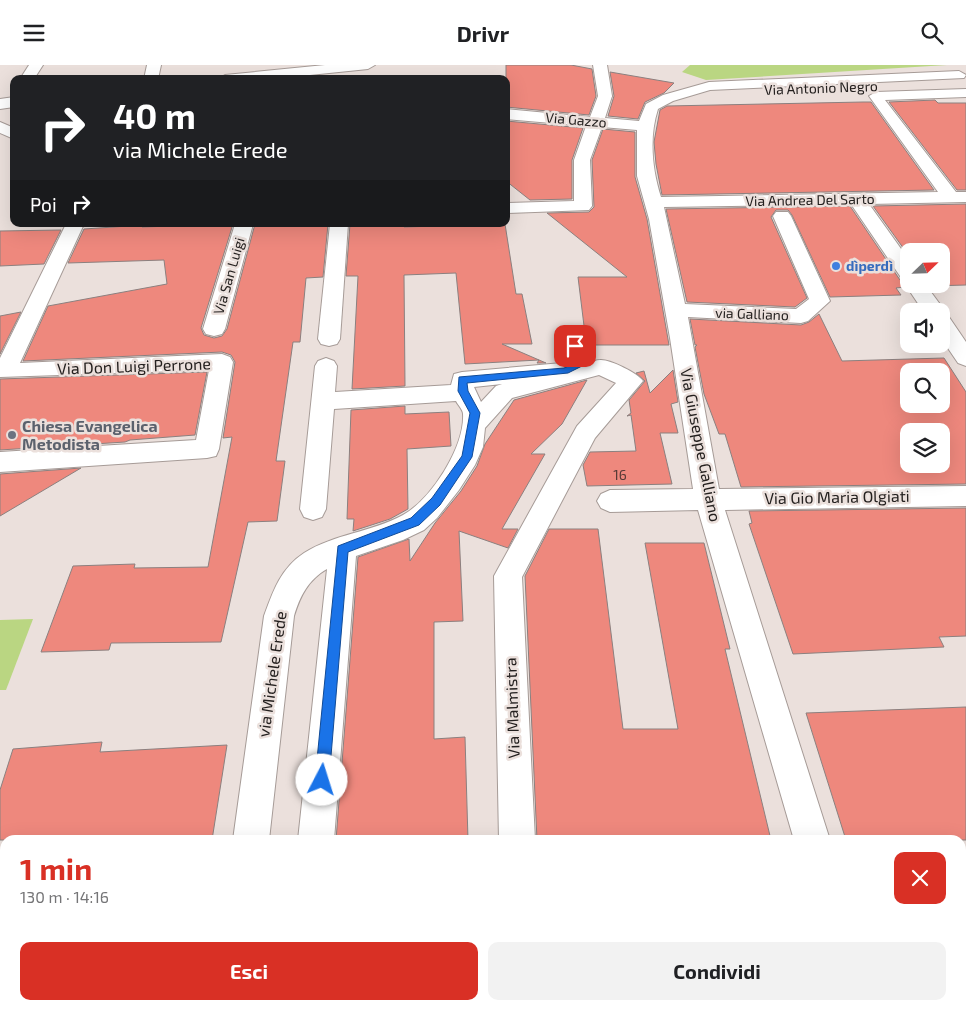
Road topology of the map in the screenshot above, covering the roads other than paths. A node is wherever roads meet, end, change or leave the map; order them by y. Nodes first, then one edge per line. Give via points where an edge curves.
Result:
1 (368, 65) edge
2 (600, 65) edge
3 (900, 65) edge
4 (962, 73) edge
5 (266, 75) edge
6 (930, 76) junction
7 (682, 93) junction
8 (966, 93) edge
9 (656, 103) joint
10 (510, 114) edge
11 (596, 122) junction
12 (645, 127) junction
13 (958, 197) edge
14 (857, 200) junction
15 (654, 202) junction
16 (510, 207) edge
17 (782, 216) dead end
18 (74, 227) edge
19 (243, 227) edge
20 (339, 227) edge
21 (900, 262) edge
22 (676, 310) junction
23 (214, 329) dead end
24 (950, 335) edge
25 (329, 339) dead end
26 (575, 346) dead end
27 (966, 358) edge
28 (326, 366) dead end
29 (463, 391) junction
30 (323, 401) junction
31 (472, 427) junction
32 (0, 461) edge
33 (966, 496) edge
34 (708, 499) junction
35 (610, 501) dead end
36 (313, 509) dead end
37 (342, 549) junction
38 (252, 835) edge
39 (316, 835) edge
40 (517, 835) edge
41 (810, 835) edge

1 - 5 street
2 - 11 street via 605,96
3 - 6 street, Via Antonio Negro
4 - 6 street, Via Antonio Negro
4 - 7 street, Via Antonio Negro via 911,85
6 - 7 street, Via Antonio Negro via 732,83
7 - 9 street, Via Antonio Negro
8 - 13 street via 876,96
9 - 12 street, Via Giuseppe Galliano via 648,112
10 - 11 street, Via Gazzo
11 - 12 street, Via Gazzo
11 - 16 street via 582,160 583,207
12 - 15 street, Via Giuseppe Galliano via 646,176
13 - 14 street, Via Andrea Del Sarto
14 - 15 street, Via Andrea Del Sarto
14 - 21 street
15 - 22 street, Via Giuseppe Galliano
17 - 22 street, via Galliano via 820,301 801,315
18 - 32 street, Via Don Luigi Perrone via 5,371 222,363 207,449
19 - 23 street, Via San Luigi
20 - 25 street
22 - 34 street, Via Giuseppe Galliano
24 - 27 street
26 - 29 street via 577,366 565,371 462,380
28 - 30 street
29 - 30 street
29 - 31 street, via Michele Erede via 475,413
30 - 36 street
31 - 37 street, via Michele Erede via 467,457 436,501 415,521
31 - 40 street, Via Malmistra via 504,392 601,367 631,381 586,432 508,576
33 - 34 street, Via Gio Maria Olgiati
34 - 35 street, Via Gio Maria Olgiati
34 - 41 street, Via Giuseppe Galliano
37 - 38 street, via Michele Erede via 309,565 296,576 283,599 276,631
37 - 39 street

